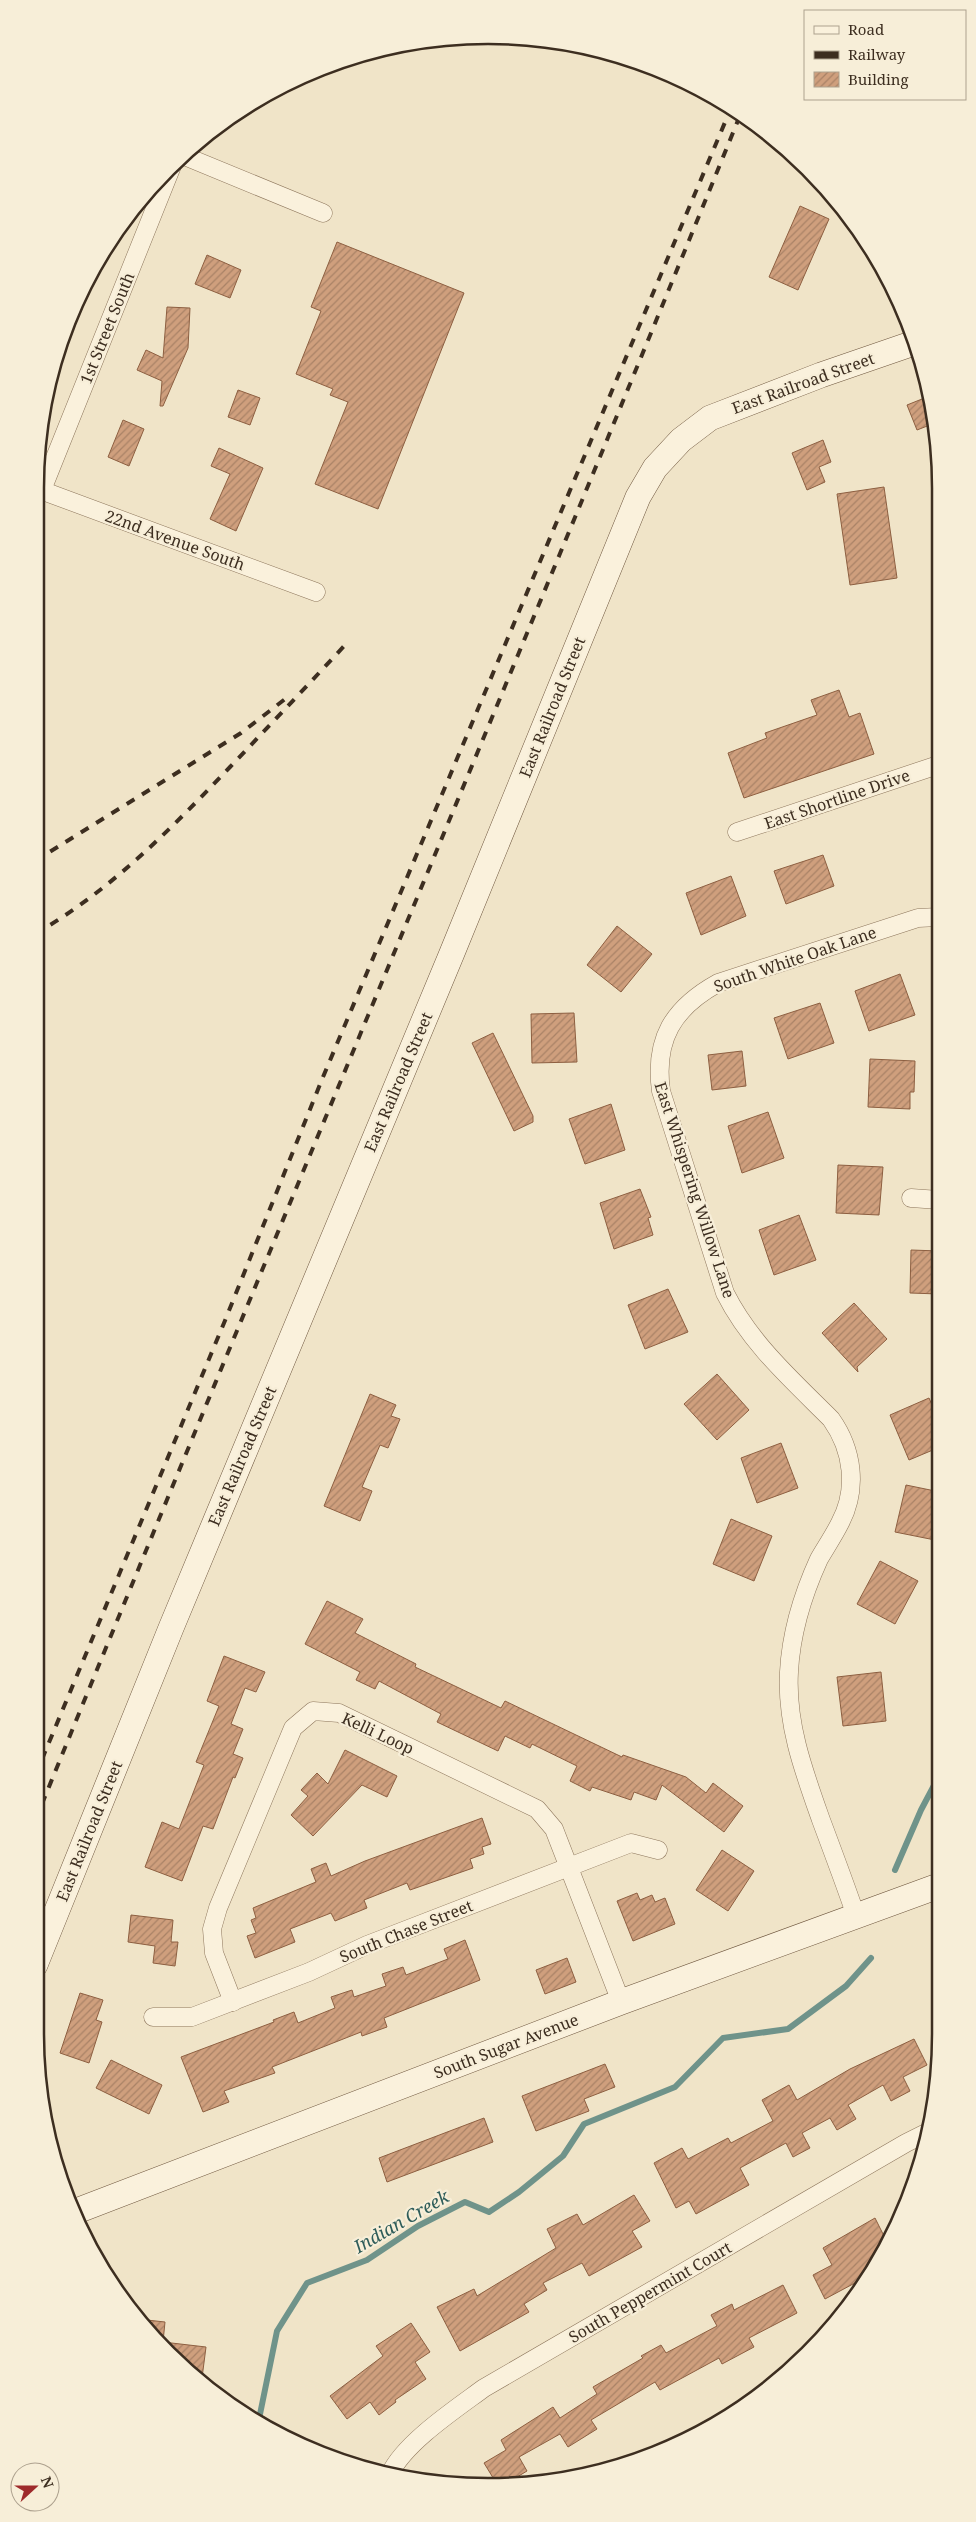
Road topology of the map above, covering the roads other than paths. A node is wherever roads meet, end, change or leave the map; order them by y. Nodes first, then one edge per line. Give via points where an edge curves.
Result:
1 (190, 158) edge
2 (165, 184) edge
3 (323, 213) dead end
4 (909, 345) edge
5 (45, 473) edge
6 (44, 491) edge
7 (316, 592) dead end
8 (932, 767) edge
9 (737, 832) dead end
10 (932, 917) edge
11 (668, 1029) joint
12 (911, 1198) dead end
13 (932, 1200) edge
14 (658, 1850) dead end
15 (569, 1866) junction
16 (932, 1888) edge
17 (856, 1916) junction
18 (44, 1943) edge
19 (233, 2002) junction
20 (621, 2002) junction
21 (153, 2017) dead end
22 (920, 2136) edge
23 (81, 2209) edge
24 (395, 2468) edge

1 - 3 street
2 - 5 street, 1st Street South
4 - 18 street, East Railroad Street via 710,418 681,440 655,468 638,497
6 - 7 street, 22nd Avenue South
8 - 9 street, East Shortline Drive
10 - 11 street, South White Oak Lane via 918,918 718,983 690,1000
11 - 17 street, East Whispering Willow Lane via 658,1070 661,1091 725,1293 737,1317 755,1341 831,1419 847,1450 851,1474 849,1503 802,1602 788,1674 793,1733 801,1765
12 - 13 street
14 - 15 street, South Chase Street via 631,1843
15 - 19 street, South Chase Street via 367,1945
15 - 19 street, Kelli Loop via 554,1829 537,1808 340,1714 313,1711 293,1728 212,1929 214,1954
15 - 20 street, Kelli Loop
16 - 17 street, South Sugar Avenue
17 - 20 street, South Sugar Avenue
19 - 21 street, South Chase Street via 192,2017
20 - 23 street, South Sugar Avenue
22 - 24 street, South Peppermint Court via 484,2388 446,2416 411,2448

